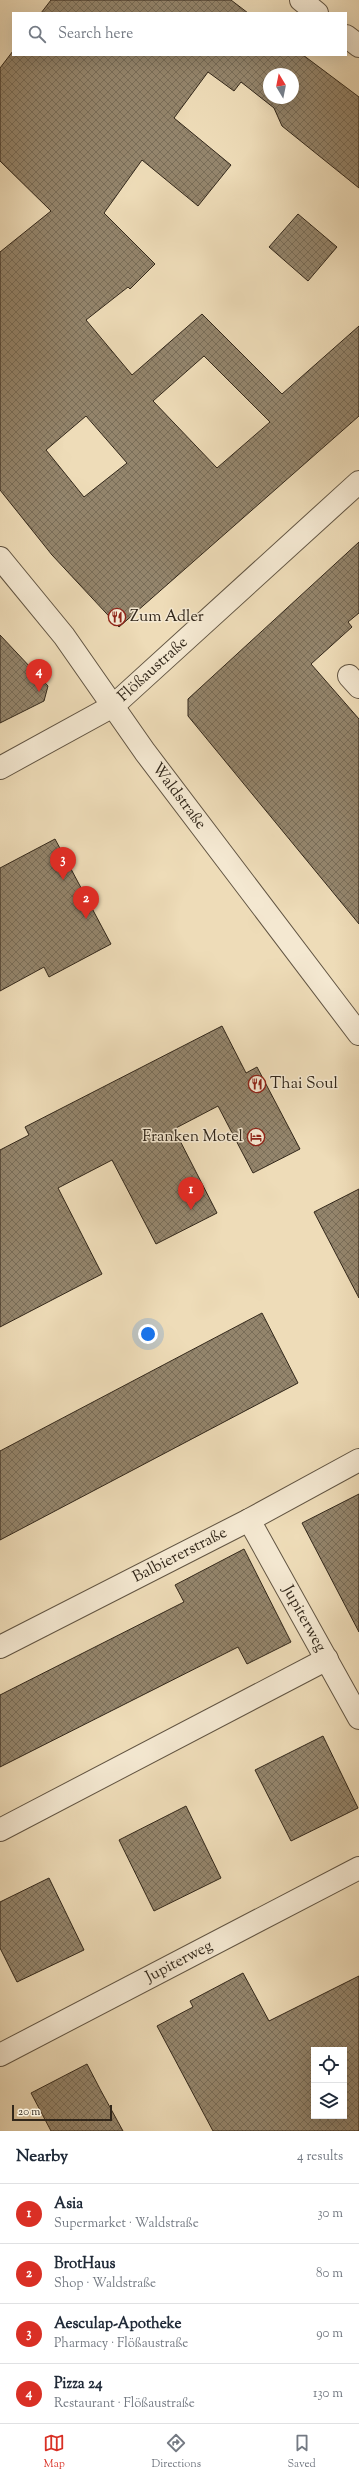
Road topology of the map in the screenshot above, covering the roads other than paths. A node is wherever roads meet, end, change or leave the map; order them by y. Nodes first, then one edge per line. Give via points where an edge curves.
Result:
1 (301, 0) edge
2 (316, 12) edge
3 (347, 37) edge
4 (359, 46) edge
5 (359, 482) edge
6 (0, 558) edge
7 (113, 706) junction
8 (0, 768) edge
9 (359, 1034) edge
10 (359, 1460) edge
11 (249, 1520) junction
12 (0, 1647) edge
13 (327, 1659) junction
14 (359, 1718) edge
15 (0, 1830) edge
16 (359, 1868) edge
17 (0, 2055) edge

1 - 2 street
3 - 4 street
5 - 7 street, Flößaustraße
6 - 7 street, Waldstraße via 64,636
7 - 8 street, Flößaustraße
7 - 9 street, Waldstraße via 156,768
10 - 11 street, Balbiererstraße
11 - 12 street, Balbiererstraße
11 - 13 street, Jupiterweg
13 - 14 street, Jupiterweg
13 - 15 street
16 - 17 street, Jupiterweg

